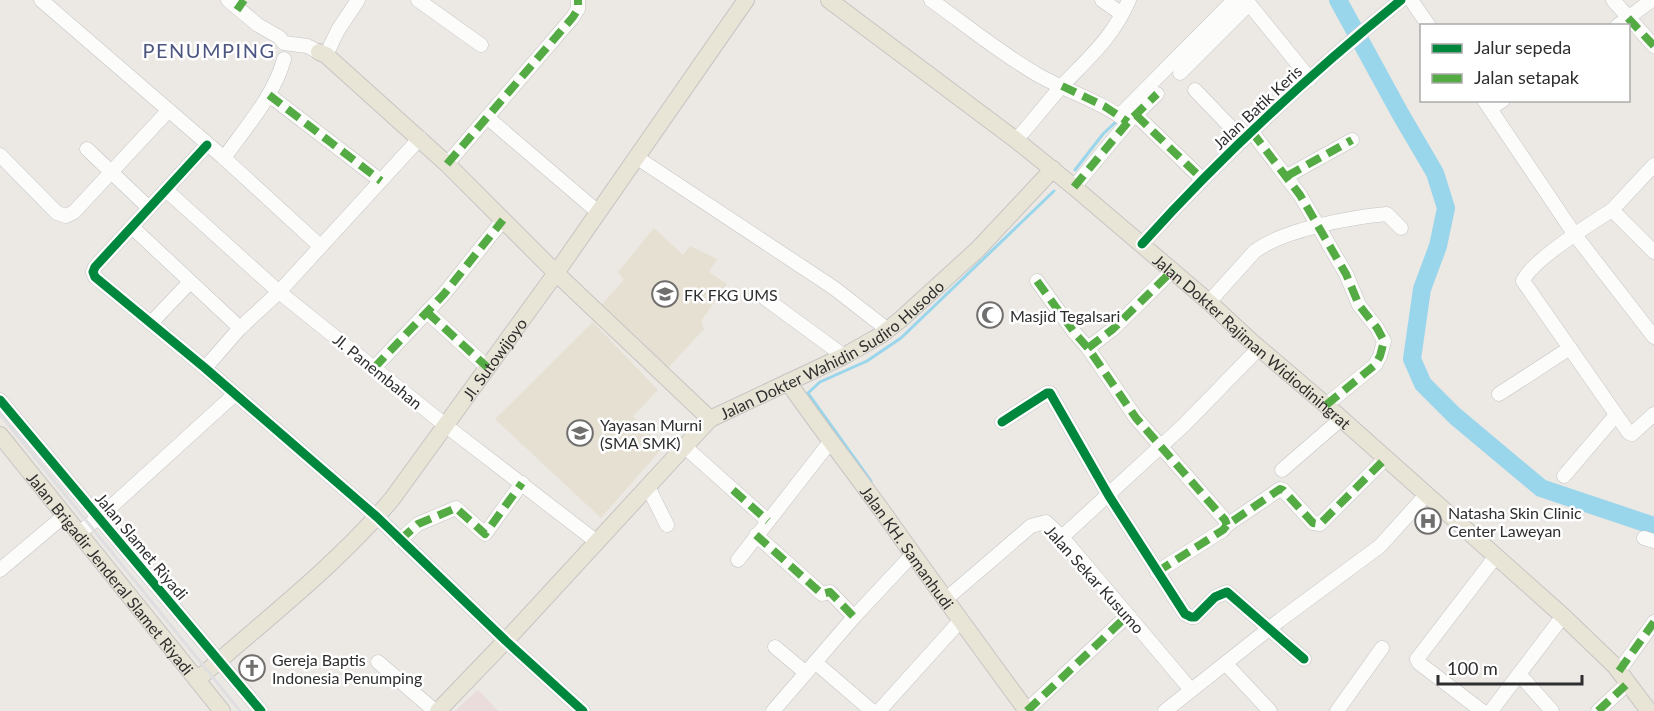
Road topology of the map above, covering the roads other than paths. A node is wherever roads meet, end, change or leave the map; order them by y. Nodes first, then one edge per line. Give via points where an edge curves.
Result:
1 (40, 0) edge
2 (358, 0) edge
3 (418, 0) edge
4 (578, 0) edge
5 (746, 0) edge
6 (829, 0) edge
7 (931, 0) edge
8 (1102, 0) edge
9 (1129, 0) edge
10 (1234, 0) edge
11 (1401, 0) edge
12 (1411, 0) edge
13 (1613, 0) edge
14 (1652, 0) edge
15 (1247, 1) edge
16 (237, 3) edge
17 (1122, 14) junction
18 (1622, 22) edge
19 (1428, 24) edge
20 (1630, 28) edge
21 (481, 45) dead end
22 (1654, 46) edge
23 (287, 49) junction
24 (322, 54) junction
25 (1180, 73) dead end
26 (1310, 79) junction
27 (1062, 86) junction
28 (1195, 90) dead end
29 (1157, 94) dead end
30 (269, 95) junction
31 (1487, 105) edge
32 (168, 111) junction
33 (1126, 117) junction
34 (488, 118) junction
35 (1247, 136) junction
36 (420, 138) junction
37 (1016, 140) junction
38 (1352, 140) dead end
39 (207, 144) junction
40 (87, 149) dead end
41 (0, 155) edge
42 (636, 157) junction
43 (224, 158) junction
44 (447, 164) junction
45 (1654, 165) edge
46 (1053, 169) junction
47 (110, 172) junction
48 (1287, 176) junction
49 (1202, 179) junction
50 (381, 181) junction
51 (1074, 187) junction
52 (166, 190) junction
53 (149, 208) junction
54 (1612, 210) junction
55 (598, 212) junction
56 (504, 220) junction
57 (132, 227) junction
58 (1318, 227) junction
59 (1401, 228) dead end
60 (1575, 234) junction
61 (1142, 244) junction
62 (320, 246) junction
63 (1654, 252) edge
64 (1173, 270) junction
65 (556, 273) junction
66 (1037, 280) dead end
67 (190, 282) junction
68 (279, 292) junction
69 (766, 299) dead end
70 (1209, 302) junction
71 (427, 312) junction
72 (151, 323) junction
73 (240, 328) junction
74 (888, 330) junction
75 (1654, 337) edge
76 (1088, 348) junction
77 (1259, 348) junction
78 (1570, 348) junction
79 (844, 356) junction
80 (487, 367) junction
81 (205, 368) junction
82 (374, 368) junction
83 (788, 382) junction
84 (235, 394) junction
85 (1498, 394) dead end
86 (0, 400) edge
87 (1326, 405) junction
88 (1654, 414) edge
89 (1616, 415) junction
90 (710, 419) junction
91 (1341, 419) junction
92 (1002, 422) dead end
93 (445, 425) junction
94 (0, 435) edge
95 (830, 442) junction
96 (684, 446) junction
97 (1161, 446) junction
98 (1386, 458) junction
99 (1282, 470) dead end
100 (1564, 476) dead end
101 (522, 483) junction
102 (648, 487) junction
103 (1426, 495) junction
104 (1108, 496) junction
105 (64, 516) junction
106 (377, 517) junction
107 (99, 518) junction
108 (768, 522) junction
109 (667, 525) dead end
110 (1227, 525) junction
111 (79, 533) junction
112 (756, 535) junction
113 (1062, 537) junction
114 (400, 540) junction
115 (597, 542) junction
116 (912, 555) junction
117 (1496, 556) junction
118 (738, 560) dead end
119 (0, 570) edge
120 (1157, 572) junction
121 (947, 598) junction
122 (1128, 615) junction
123 (1563, 616) junction
124 (854, 617) junction
125 (960, 621) junction
126 (1654, 622) edge
127 (1269, 629) junction
128 (506, 641) junction
129 (775, 647) dead end
130 (1382, 648) dead end
131 (219, 659) junction
132 (1304, 659) dead end
133 (378, 662) dead end
134 (1226, 664) junction
135 (811, 667) junction
136 (1519, 674) junction
137 (1624, 677) junction
138 (196, 680) junction
139 (1191, 690) junction
140 (1029, 709) edge
141 (222, 711) edge
142 (261, 711) edge
143 (437, 711) edge
144 (583, 711) edge
145 (773, 711) edge
146 (872, 711) edge
147 (879, 711) edge
148 (1166, 711) edge
149 (1270, 711) edge
150 (1337, 711) edge
151 (1482, 711) edge
152 (1491, 711) edge
153 (1552, 711) edge
154 (1598, 711) edge
155 (1649, 711) edge

1 - 32 street
2 - 24 street
3 - 21 street
4 - 34 street via 573,17
5 - 42 main road, Jl. Sutowijoyo
6 - 37 main road, Jalan Dokter Rajiman Widiodiningrat
7 - 27 street via 1017,63
8 - 17 street
9 - 17 street
10 - 33 street
11 - 26 street, Jalan Batik Keris
12 - 19 street
13 - 18 street
14 - 18 street
15 - 25 street
15 - 26 street
16 - 23 street via 258,26 279,37
17 - 27 street via 1113,32
20 - 22 street
23 - 24 street via 307,46
23 - 30 street
24 - 36 main road
26 - 35 street, Jalan Batik Keris
27 - 33 street
27 - 37 street
28 - 35 street
29 - 33 street
30 - 43 street
30 - 50 street
31 - 60 street
32 - 39 street
32 - 47 street
33 - 49 street
33 - 51 street
34 - 44 street
34 - 55 street
35 - 48 street
35 - 49 street, Jalan Batik Keris
36 - 44 main road
36 - 50 street
37 - 46 main road, Jalan Dokter Rajiman Widiodiningrat
38 - 48 street
39 - 43 street
39 - 52 street
40 - 47 street
41 - 47 street via 57,213 66,216
42 - 55 main road, Jl. Sutowijoyo
42 - 74 street via 834,288
43 - 62 street
44 - 56 main road
45 - 54 street
46 - 51 main road, Jalan Dokter Rajiman Widiodiningrat
46 - 74 main road, Jalan Dokter Wahidin Sudiro Husodo via 978,249
47 - 53 street
48 - 58 street
49 - 61 street, Jalan Batik Keris
50 - 62 street
51 - 61 main road, Jalan Dokter Rajiman Widiodiningrat
52 - 53 street
52 - 68 street, Jl. Panembahan
53 - 57 street
54 - 60 street
54 - 63 street
55 - 65 main road, Jl. Sutowijoyo
56 - 65 main road
56 - 71 street
57 - 67 street
57 - 72 street via 93,272
58 - 59 street via 1348,218 1387,214
58 - 70 street via 1263,246
58 - 87 street via 1359,305 1384,341 1375,365
60 - 75 street
60 - 78 street via 1523,279
61 - 64 main road, Jalan Dokter Rajiman Widiodiningrat
62 - 68 street
64 - 70 main road, Jalan Dokter Rajiman Widiodiningrat
64 - 76 street via 1122,321
65 - 80 main road, Jl. Sutowijoyo
65 - 90 main road
66 - 76 street
67 - 72 street
67 - 73 street
68 - 73 street
68 - 82 street, Jl. Panembahan
69 - 79 street
70 - 77 main road, Jalan Dokter Rajiman Widiodiningrat
71 - 80 street
71 - 82 street
72 - 81 street
73 - 81 street
74 - 79 main road, Jalan Dokter Wahidin Sudiro Husodo
76 - 97 street via 1136,418
77 - 87 main road, Jalan Dokter Rajiman Widiodiningrat
77 - 97 street
78 - 85 street
78 - 89 street
79 - 83 main road, Jalan Dokter Wahidin Sudiro Husodo
80 - 93 main road, Jl. Sutowijoyo
81 - 84 street
82 - 93 street, Jl. Panembahan
83 - 90 main road, Jalan Dokter Wahidin Sudiro Husodo
83 - 95 main road, Jalan KH. Samanhudi
84 - 106 street
84 - 107 street
86 - 107 street, Jalan Slamet Riyadi
87 - 91 main road, Jalan Dokter Rajiman Widiodiningrat
88 - 89 street via 1630,434
89 - 100 street
90 - 96 main road, Jalan Dokter Wahidin Sudiro Husodo
91 - 98 main road, Jalan Dokter Rajiman Widiodiningrat
91 - 99 street
92 - 104 street via 1050,393
93 - 101 street, Jl. Panembahan
93 - 106 main road, Jl. Sutowijoyo
94 - 105 main road, Jalan Brigadir Jenderal Slamet Riyadi
95 - 108 street
95 - 116 main road, Jalan KH. Samanhudi
96 - 102 main road, Jalan Dokter Wahidin Sudiro Husodo
96 - 108 street
97 - 104 street
97 - 110 street
98 - 103 main road, Jalan Dokter Rajiman Widiodiningrat
98 - 110 street via 1320,524 1313,524 1281,489
101 - 114 street via 485,534 456,508 418,524
101 - 115 street, Jl. Panembahan
102 - 109 street
102 - 115 main road, Jalan Dokter Wahidin Sudiro Husodo
103 - 117 main road, Jalan Dokter Rajiman Widiodiningrat
103 - 127 street via 1380,546
104 - 113 street
104 - 120 street
105 - 111 main road, Jalan Brigadir Jenderal Slamet Riyadi
105 - 119 street
106 - 114 street
106 - 131 main road, Jl. Sutowijoyo
107 - 111 street
107 - 131 street, Jalan Slamet Riyadi
108 - 112 street
110 - 120 street
111 - 138 main road, Jalan Brigadir Jenderal Slamet Riyadi
112 - 118 street
112 - 124 street via 822,594 830,592
113 - 121 street, Jalan Sekar Kusumo via 1050,524 1035,524
113 - 122 street, Jalan Sekar Kusumo
114 - 128 street
115 - 128 main road, Jalan Dokter Wahidin Sudiro Husodo
116 - 121 main road, Jalan KH. Samanhudi
116 - 124 street
117 - 123 main road, Jalan Dokter Rajiman Widiodiningrat
117 - 151 street via 1417,659
120 - 127 street via 1188,616 1195,617 1215,597 1227,592
121 - 125 main road, Jalan KH. Samanhudi
122 - 139 street, Jalan Sekar Kusumo
122 - 140 street
123 - 136 street
123 - 137 main road, Jalan Dokter Rajiman Widiodiningrat
124 - 135 street
125 - 140 main road, Jalan KH. Samanhudi
125 - 147 street
126 - 137 street
127 - 132 street
127 - 134 street
128 - 143 main road, Jalan Dokter Wahidin Sudiro Husodo
128 - 144 street
129 - 135 street
130 - 150 street
131 - 138 main road, Jl. Sutowijoyo
131 - 142 street, Jalan Slamet Riyadi
133 - 143 street
134 - 139 street
134 - 149 street
135 - 145 street
135 - 146 street
136 - 152 street
136 - 153 street
137 - 154 street
137 - 155 main road, Jalan Dokter Rajiman Widiodiningrat
138 - 141 main road, Jalan Brigadir Jenderal Slamet Riyadi
139 - 148 street

